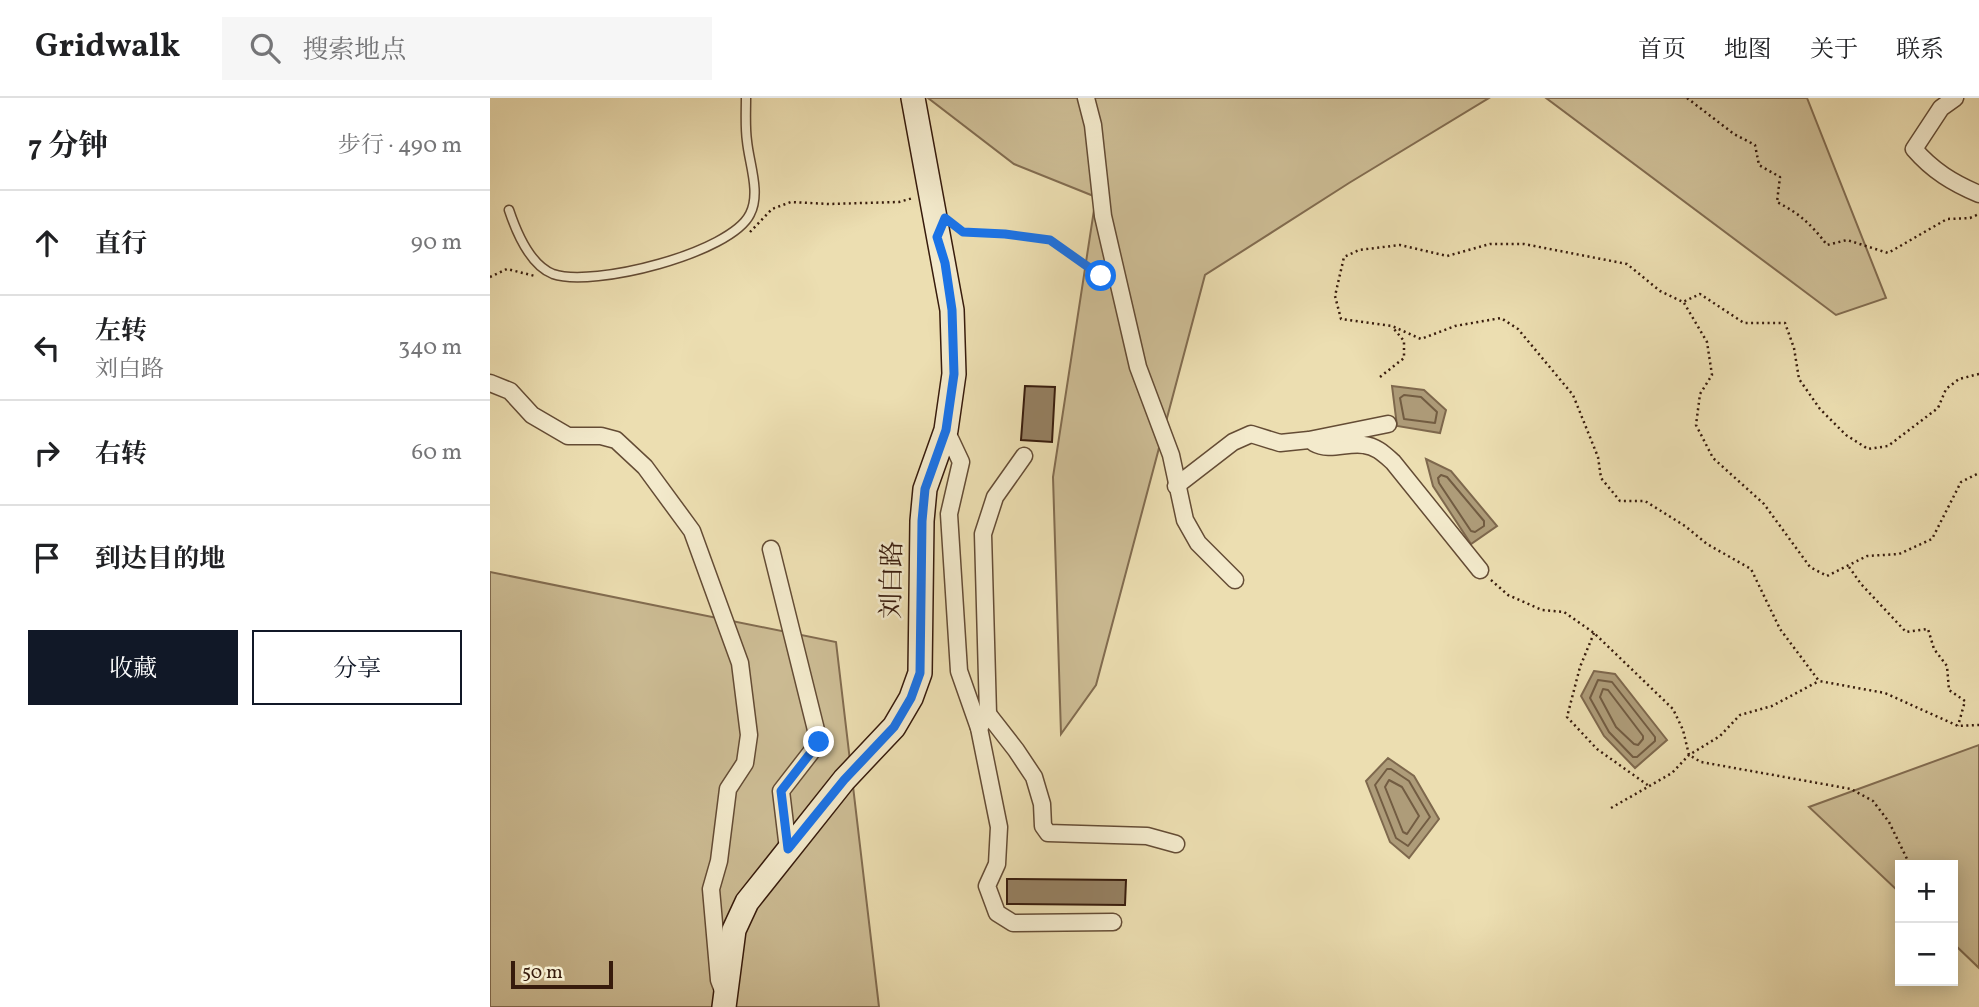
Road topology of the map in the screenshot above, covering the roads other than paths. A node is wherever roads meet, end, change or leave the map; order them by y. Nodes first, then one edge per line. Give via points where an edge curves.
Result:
1 (746, 98) edge
2 (913, 98) edge
3 (1086, 98) edge
4 (1955, 98) edge
5 (1979, 194) edge
6 (509, 210) dead end
7 (490, 383) edge
8 (1388, 424) dead end
9 (946, 430) junction
10 (1309, 440) junction
11 (1024, 456) dead end
12 (1176, 486) junction
13 (771, 550) dead end
14 (1480, 570) road end
15 (1235, 580) dead end
16 (983, 721) junction
17 (1176, 844) dead end
18 (788, 849) junction
19 (1113, 922) dead end
20 (725, 1002) edge

1 - 6 lane via 746,139 755,192 751,213 729,235 674,260 599,277 553,274 517,234
2 - 9 street, 刘白路 via 952,310 954,374
3 - 12 street via 1103,216 1138,367 1171,455
4 - 5 street via 1941,108 1914,149 1951,182
7 - 20 street via 510,391 532,415 568,436 616,440 645,467 692,531 740,663 750,735 745,763 728,789 711,889
8 - 10 street
9 - 16 street via 961,462 950,514 959,671
9 - 18 street, 刘白路 via 925,489 920,673 911,698 894,727
10 - 12 street via 1280,443 1251,434 1233,442
10 - 14 street via 1322,447 1365,444 1380,451
11 - 16 street via 995,497 983,534
12 - 15 street via 1185,520 1198,542
13 - 18 street via 819,742 781,791
16 - 17 street via 1034,777 1048,832 1147,835
16 - 19 street via 999,827 997,864 987,886 997,913 1013,923
18 - 20 street, 刘白路 via 747,902 734,930

